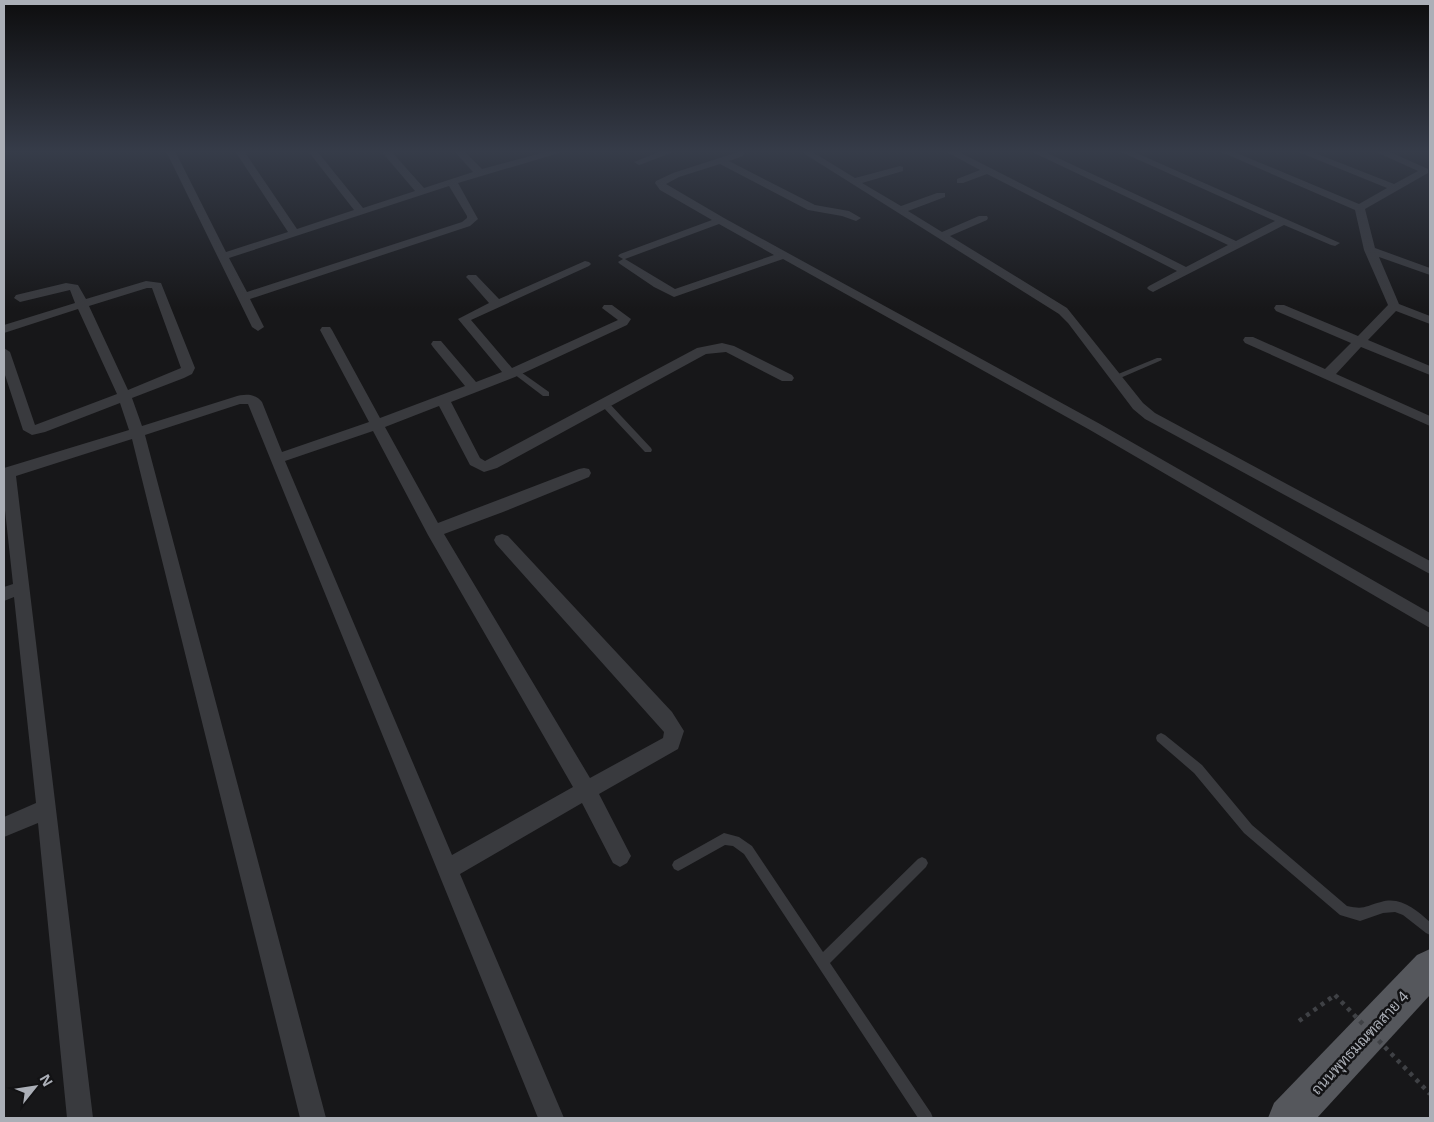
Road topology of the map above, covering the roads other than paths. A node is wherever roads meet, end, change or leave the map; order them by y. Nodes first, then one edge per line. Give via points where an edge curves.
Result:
1 (195, 203) edge
2 (274, 203) edge
3 (354, 203) edge
4 (389, 203) edge
5 (465, 203) edge
6 (691, 203) edge
7 (803, 203) edge
8 (889, 203) edge
9 (918, 203) edge
10 (1051, 203) edge
11 (1146, 203) edge
12 (1242, 203) edge
13 (1349, 203) edge
14 (1368, 203) edge
15 (1360, 208) junction
16 (900, 210) junction
17 (361, 212) junction
18 (856, 218) dead end
19 (983, 218) dead end
20 (720, 220) junction
21 (1283, 221) junction
22 (295, 234) junction
23 (941, 236) junction
24 (1335, 243) dead end
25 (1236, 245) junction
26 (1370, 250) junction
27 (784, 255) junction
28 (222, 257) junction
29 (585, 264) dead end
30 (1186, 271) junction
31 (1430, 272) edge
32 (472, 277) dead end
33 (1153, 288) dead end
34 (244, 297) junction
35 (20, 298) dead end
36 (496, 303) junction
37 (82, 304) junction
38 (1394, 306) junction
39 (608, 308) dead end
40 (1280, 308) dead end
41 (1430, 320) edge
42 (258, 327) dead end
43 (4, 329) edge
44 (326, 330) dead end
45 (1249, 340) dead end
46 (1361, 341) junction
47 (437, 344) dead end
48 (4, 352) edge
49 (1159, 360) dead end
50 (1430, 370) edge
51 (513, 373) junction
52 (1327, 375) junction
53 (1115, 377) junction
54 (788, 378) dead end
55 (473, 388) junction
56 (546, 394) dead end
57 (124, 397) junction
58 (443, 400) junction
59 (604, 404) junction
60 (1430, 421) edge
61 (376, 425) junction
62 (137, 431) junction
63 (648, 450) dead end
64 (277, 459) junction
65 (584, 472) dead end
66 (6, 473) edge
67 (434, 531) junction
68 (502, 540) dead end
69 (1430, 568) edge
70 (12, 591) edge
71 (1430, 621) edge
72 (1160, 738) dead end
73 (586, 790) junction
74 (47, 809) junction
75 (4, 827) edge
76 (620, 856) dead end
77 (922, 863) dead end
78 (678, 865) dead end
79 (449, 869) junction
80 (1430, 929) edge
81 (822, 962) junction
82 (1430, 968) edge
83 (80, 1118) edge
84 (313, 1118) edge
85 (551, 1118) edge
86 (926, 1118) edge
87 (1289, 1118) edge

1 - 28 street
2 - 22 street
3 - 17 street
4 - 17 street
5 - 34 street via 473,219 466,224
6 - 20 street
7 - 18 street
8 - 16 street
9 - 16 street
10 - 30 street
11 - 25 street
12 - 21 street
13 - 15 street
14 - 15 street
15 - 26 street
16 - 23 street
17 - 22 street
19 - 23 street
20 - 27 street
20 - 27 street via 624,259 674,293
21 - 24 street
21 - 25 street
22 - 28 street
23 - 53 street via 1063,311
25 - 30 street
26 - 31 street
26 - 38 street
27 - 71 street via 1096,427
28 - 34 street
29 - 36 street
30 - 33 street
32 - 36 street
34 - 42 street
35 - 37 street via 71,286
36 - 51 street via 464,318
37 - 43 street
37 - 57 street
37 - 57 street via 146,284 157,285 188,368 179,375
38 - 41 street
38 - 46 street
39 - 51 street via 625,319 623,322
40 - 46 street
44 - 61 street
45 - 52 street
46 - 50 street
46 - 52 street
47 - 55 street
48 - 57 street via 28,427 32,430 40,430
49 - 53 lane
51 - 55 street
51 - 56 lane
52 - 60 street
53 - 69 street via 1150,416
54 - 59 street via 730,349 714,348 702,351
55 - 58 street
57 - 62 street
58 - 59 street via 476,461 484,467
58 - 61 street
59 - 63 lane
61 - 64 street
61 - 67 street
62 - 64 street via 250,399 255,402
62 - 66 street
62 - 84 street
64 - 79 street
65 - 67 street
66 - 70 street
67 - 73 street
68 - 73 street via 674,731 671,743
70 - 74 street
72 - 80 lane via 1198,770 1248,829 1344,911 1360,915 1395,906
73 - 76 street
73 - 79 street
74 - 75 street
74 - 83 street
77 - 81 lane
78 - 81 lane via 724,840 735,841 748,850
79 - 85 street
81 - 86 lane
82 - 87 main road, ถนนพุทธมณฑลสาย 4

